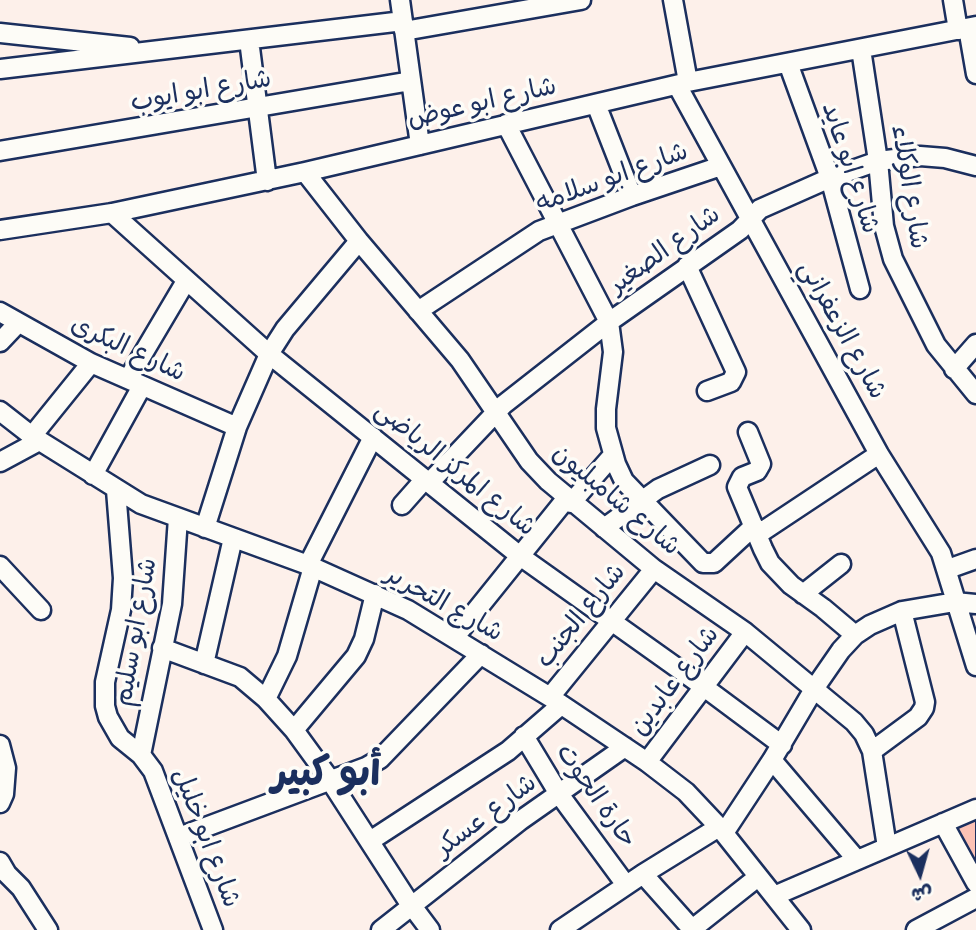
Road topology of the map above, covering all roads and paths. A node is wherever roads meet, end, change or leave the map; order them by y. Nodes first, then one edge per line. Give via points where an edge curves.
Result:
1 (400, 0) edge
2 (581, 0) edge
3 (673, 0) edge
4 (953, 0) edge
5 (404, 26) junction
6 (967, 28) edge
7 (0, 33) edge
8 (249, 40) junction
9 (861, 49) junction
10 (161, 50) junction
11 (788, 63) junction
12 (0, 69) edge
13 (976, 74) edge
14 (411, 81) junction
15 (682, 83) junction
16 (596, 104) junction
17 (258, 108) junction
18 (506, 124) junction
19 (419, 145) junction
20 (0, 152) edge
21 (878, 161) junction
22 (721, 166) junction
23 (976, 166) edge
24 (304, 173) junction
25 (830, 178) junction
26 (267, 181) junction
27 (632, 196) junction
28 (112, 213) junction
29 (749, 217) junction
30 (558, 222) junction
31 (0, 230) edge
32 (359, 241) junction
33 (687, 266) junction
34 (186, 281) junction
35 (860, 289) dead end
36 (0, 312) edge
37 (418, 312) junction
38 (609, 322) junction
39 (18, 323) junction
40 (0, 342) edge
41 (976, 344) edge
42 (269, 354) junction
43 (91, 363) junction
44 (954, 369) junction
45 (135, 383) junction
46 (707, 391) dead end
47 (976, 394) edge
48 (0, 411) edge
49 (496, 411) junction
50 (237, 427) junction
51 (748, 432) dead end
52 (373, 437) junction
53 (35, 439) junction
54 (879, 454) junction
55 (612, 455) junction
56 (0, 461) edge
57 (710, 465) dead end
58 (93, 475) junction
59 (427, 481) junction
60 (116, 490) junction
61 (642, 499) junction
62 (569, 501) junction
63 (402, 505) dead end
64 (178, 518) junction
65 (205, 528) junction
66 (604, 528) junction
67 (756, 531) junction
68 (233, 538) junction
69 (520, 556) junction
70 (976, 559) edge
71 (841, 564) dead end
72 (0, 566) edge
73 (310, 566) junction
74 (653, 569) junction
75 (948, 569) junction
76 (375, 594) junction
77 (803, 594) junction
78 (955, 602) junction
79 (976, 604) edge
80 (41, 610) dead end
81 (902, 611) junction
82 (610, 622) junction
83 (745, 632) junction
84 (855, 635) junction
85 (454, 638) junction
86 (162, 648) junction
87 (481, 654) junction
88 (204, 664) junction
89 (976, 666) edge
90 (704, 687) junction
91 (814, 689) junction
92 (266, 699) junction
93 (555, 701) junction
94 (294, 730) junction
95 (524, 736) junction
96 (0, 745) edge
97 (625, 747) junction
98 (872, 751) junction
99 (777, 752) junction
100 (141, 755) junction
101 (648, 762) junction
102 (331, 781) junction
103 (559, 794) junction
104 (0, 803) edge
105 (976, 809) edge
106 (943, 823) junction
107 (721, 830) junction
108 (179, 837) junction
109 (370, 841) junction
110 (887, 847) junction
111 (857, 860) junction
112 (0, 862) edge
113 (643, 874) junction
114 (758, 877) junction
115 (976, 883) edge
116 (626, 885) junction
117 (774, 896) junction
118 (976, 898) edge
119 (412, 906) junction
120 (692, 929) edge
121 (48, 930) edge
122 (213, 930) edge
123 (381, 930) edge
124 (430, 930) edge
125 (561, 930) edge
126 (802, 930) edge
127 (916, 930) edge

1 - 5 street
2 - 5 street
3 - 15 street, شارع الزعفراني
4 - 6 street
5 - 8 street
5 - 14 street
6 - 9 street, شارع ابو عوض
6 - 13 street
7 - 10 street
8 - 10 street
8 - 17 street
9 - 11 street, شارع ابو عوض
9 - 21 street, شارع الوكلاء
10 - 12 street
11 - 15 street, شارع ابو عوض
11 - 25 street, شارع ابو عايد
14 - 17 street, شارع ابو ايوب
14 - 19 street
15 - 16 street, شارع ابو عوض
15 - 22 street, شارع الزعفراني
16 - 18 street, شارع ابو عوض
16 - 27 street
17 - 20 street, شارع ابو ايوب
17 - 26 street
18 - 19 street, شارع ابو عوض
18 - 30 street
19 - 24 street, شارع ابو عوض
21 - 23 street, شارع الصغير via 920,156
21 - 25 street, شارع الصغير
21 - 44 street, شارع الوكلاء via 884,226 893,259 936,345
22 - 27 street, شارع ابو سلامه
22 - 29 street, شارع الزعفراني
24 - 26 street, شارع ابو عوض
24 - 32 street, شارع شامبليون
25 - 29 street, شارع الصغير
25 - 35 street, شارع ابو عايد
26 - 28 street, شارع ابو عوض
27 - 30 street, شارع ابو سلامه
28 - 31 street, شارع ابو عوض
28 - 34 street, شارع المركز الرياضى
29 - 33 street, شارع الصغير via 740,230
29 - 54 street, شارع الزعفراني
30 - 37 street, شارع ابو سلامه
30 - 38 street
32 - 37 street, شارع شامبليون
32 - 42 street
33 - 38 street, شارع الصغير
33 - 46 street via 736,372 731,382
34 - 42 street, شارع المركز الرياضى
34 - 45 street
36 - 39 street, شارع البكرى
37 - 49 street, شارع شامبليون
38 - 49 street, شارع الصغير
38 - 55 street via 613,352 606,428
39 - 40 street
39 - 43 street, شارع البكرى
41 - 44 street
42 - 50 street
42 - 52 street, شارع المركز الرياضى
43 - 45 street, شارع البكرى
43 - 53 street
44 - 47 street, شارع الوكلاء
45 - 50 street, شارع البكرى
45 - 58 street
48 - 53 street, شارع التحرير
49 - 59 street, شارع الصغير
49 - 62 street, شارع شامبليون via 529,461
50 - 65 street
51 - 67 street via 761,464 757,471 742,477 737,487
52 - 59 street, شارع المركز الرياضى
52 - 73 street
53 - 56 street
53 - 58 street, شارع التحرير
54 - 67 street
54 - 75 street, شارع الزعفراني
55 - 61 street via 624,481
55 - 62 street
57 - 61 street
58 - 60 street, شارع التحرير
59 - 63 street, شارع الصغير
59 - 69 street, شارع المركز الرياضى
60 - 64 street, شارع التحرير
60 - 100 street, شارع ابو خليل via 123,578 121,610 104,682 104,706 120,738
61 - 66 street
61 - 67 street via 703,563 714,562
62 - 66 street, شارع شامبليون
62 - 69 street
64 - 65 street, شارع التحرير
64 - 86 street, شارع ابو سليم via 172,604
65 - 68 street, شارع التحرير
66 - 74 street, شارع شامبليون
67 - 77 street via 770,563
68 - 73 street, شارع التحرير
68 - 88 street
69 - 82 street, شارع المركز الرياضى
69 - 85 street
70 - 75 street
71 - 77 street
72 - 80 street
73 - 76 street, شارع التحرير
73 - 92 street via 287,656
74 - 82 street, شارع الجنب
74 - 83 street, شارع شامبليون
75 - 78 street, شارع الزعفراني
76 - 85 street, شارع التحرير
76 - 94 street via 356,656
77 - 84 street
78 - 79 street
78 - 81 street
78 - 89 street, شارع الزعفراني
81 - 84 street
81 - 98 street via 924,708
82 - 90 street, شارع المركز الرياضى
82 - 93 street, شارع الجنب
83 - 90 street, شارع عابدين
83 - 91 street, شارع شامبليون
84 - 91 street
85 - 87 street, شارع التحرير
86 - 88 street
86 - 100 street, شارع ابو سليم
87 - 93 street, شارع التحرير
87 - 102 street via 380,759
88 - 92 street via 240,677
90 - 99 street, شارع المركز الرياضى
90 - 101 street, شارع عابدين
91 - 98 street, شارع شامبليون via 854,722
91 - 99 street
92 - 94 street
93 - 95 street, شارع الجنب
93 - 97 street, شارع التحرير
94 - 102 street
95 - 103 street, حارة الحوت
95 - 109 street, شارع الجنب via 479,771
96 - 104 street via 6,768
97 - 101 street, شارع التحرير
97 - 103 street, شارع عسكر
98 - 110 street, شارع شامبليون
99 - 107 street
99 - 111 street, شارع المركز الرياضى
100 - 108 street, شارع ابو خليل via 153,771
101 - 107 street, شارع التحرير via 686,792
102 - 108 street
102 - 109 street
103 - 116 street, حارة الحوت
103 - 119 street, شارع عسكر
105 - 106 street
106 - 110 street
106 - 115 street
107 - 113 street
107 - 114 street, شارع التحرير
108 - 122 street, شارع ابو خليل
109 - 119 street
110 - 111 street
111 - 117 street
112 - 121 street
113 - 116 street
113 - 120 street
114 - 117 street, شارع التحرير
114 - 120 street
116 - 125 street
117 - 126 street, شارع التحرير
118 - 127 street
119 - 123 street, شارع عسكر
119 - 124 street

